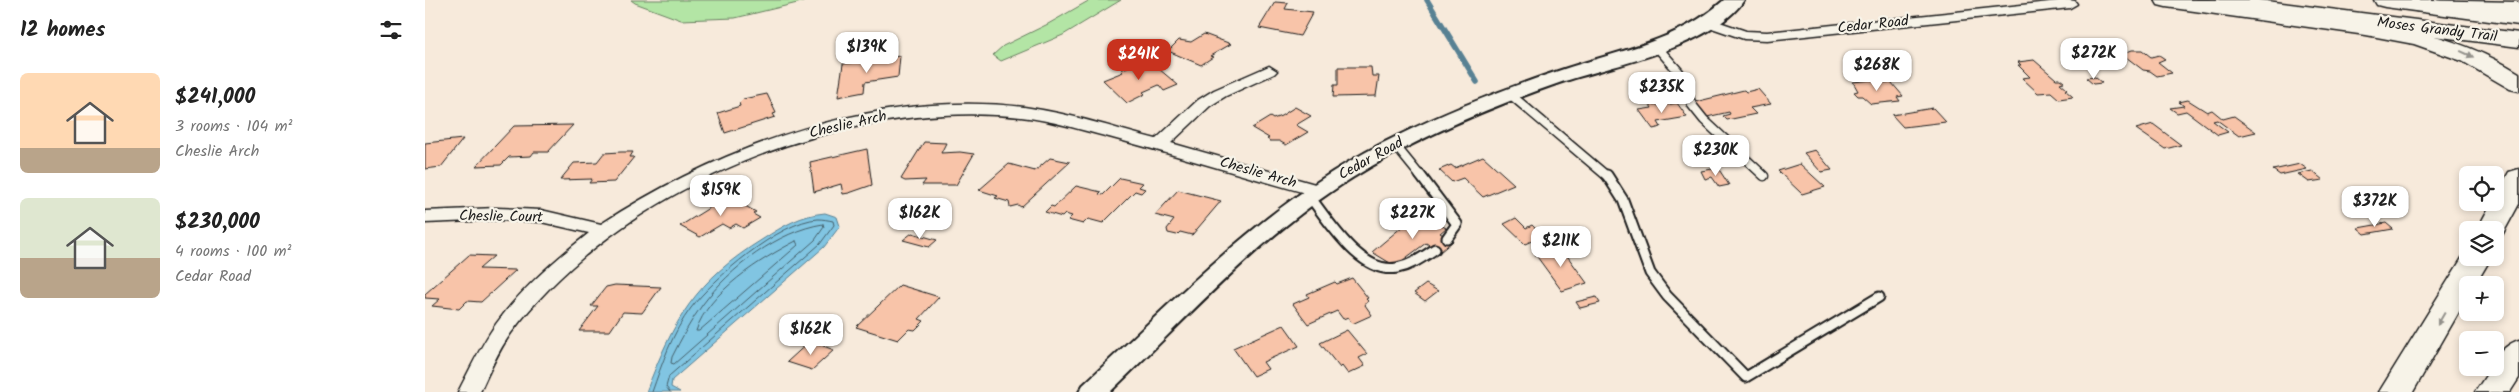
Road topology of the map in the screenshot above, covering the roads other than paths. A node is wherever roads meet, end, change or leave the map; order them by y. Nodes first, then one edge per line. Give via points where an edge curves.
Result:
1 (1735, 0) edge
2 (2166, 0) edge
3 (2207, 0) edge
4 (2385, 0) edge
5 (2070, 4) dead end
6 (2417, 4) junction
7 (2519, 9) edge
8 (2519, 18) edge
9 (1707, 22) junction
10 (2519, 40) edge
11 (1657, 47) junction
12 (1269, 71) dead end
13 (2519, 84) edge
14 (1511, 95) junction
15 (1160, 145) junction
16 (1395, 145) junction
17 (1764, 176) dead end
18 (2519, 178) edge
19 (1313, 194) junction
20 (425, 217) edge
21 (2496, 221) edge
22 (605, 231) junction
23 (1447, 238) dead end
24 (1435, 249) dead end
25 (2471, 266) edge
26 (1879, 297) dead end
27 (2519, 352) edge
28 (469, 392) edge
29 (1093, 392) edge
30 (2396, 392) edge
31 (2492, 392) edge

1 - 9 street, Cedar Road
2 -> 13 main road via 2410,35 2455,48
3 - 10 main road, Moses Grandy Trail
4 - 6 main road, Moses Grandy Trail
5 - 9 street, Cedar Road via 1767,36 1744,35
6 - 7 main road
6 - 8 main road, Moses Grandy Trail
9 - 11 street, Cedar Road
11 - 14 street, Cedar Road
11 - 17 lane via 1679,72 1692,105 1704,120
12 - 15 street via 1220,93
14 - 16 street, Cedar Road
14 - 26 lane via 1606,174 1623,200 1650,273 1667,296 1745,377
15 - 19 street, Cheslie Arch
15 - 22 street, Cheslie Arch via 1025,112 978,109 887,115 854,121 716,166
16 - 19 street, Cedar Road
16 - 23 lane via 1457,224
18 - 21 main road
19 - 24 lane via 1351,248 1367,263 1383,269 1397,269 1421,260
19 - 29 street, Cedar Road via 1205,286
20 - 22 street, Cheslie Court via 541,216
22 - 28 street, Cheslie Arch via 540,286 503,330
25 -> 30 main road
27 - 31 main road

